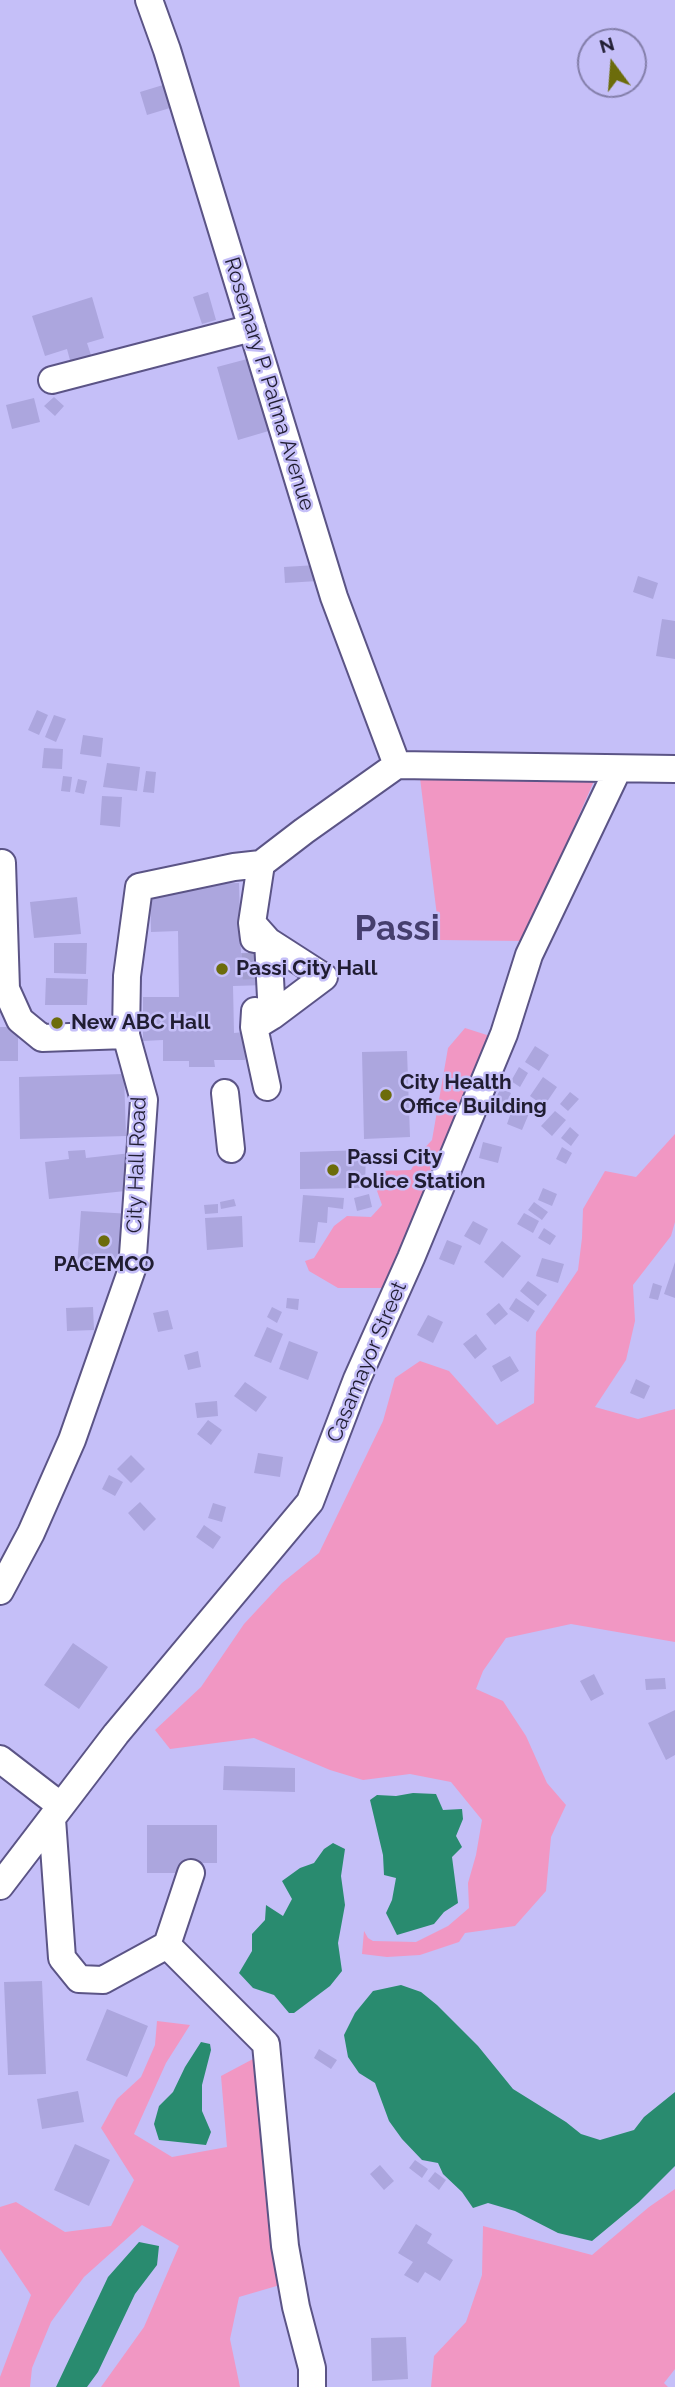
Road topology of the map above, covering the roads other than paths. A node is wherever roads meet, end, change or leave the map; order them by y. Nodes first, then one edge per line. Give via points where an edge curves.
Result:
1 (149, 0) edge
2 (252, 328) junction
3 (52, 380) dead end
4 (397, 765) junction
5 (618, 769) junction
6 (675, 769) edge
7 (2, 863) dead end
8 (261, 864) junction
9 (259, 939) junction
10 (256, 985) tunnel mouth
11 (263, 1021) junction
12 (126, 1035) junction
13 (267, 1087) dead end
14 (225, 1093) dead end
15 (231, 1149) dead end
16 (0, 1591) edge
17 (0, 1759) edge
18 (57, 1812) junction
19 (191, 1873) dead end
20 (0, 1886) edge
21 (167, 1945) junction
22 (312, 2387) edge

1 - 2 street, Rosemary P. Palma Avenue
2 - 3 street
2 - 4 street, Rosemary P. Palma Avenue via 334,597
4 - 5 street
4 - 8 street
5 - 6 street
5 - 18 street, Casamayor Street via 529,955 503,1034 310,1502 116,1734
7 - 12 street via 6,989 20,1020 42,1038
8 - 9 street
8 - 12 street, City Hall Road via 139,887 127,976
9 - 11 street
9 - 11 street via 324,977
10 - 11 street
11 - 13 street
12 - 16 street, City Hall Road via 144,1100 132,1269 72,1440
14 - 15 street
17 - 18 street
18 - 20 street, Casamayor Street
18 - 21 street via 62,1958 79,1979 103,1980
19 - 21 street
21 - 22 street via 266,2044 285,2246 312,2368

